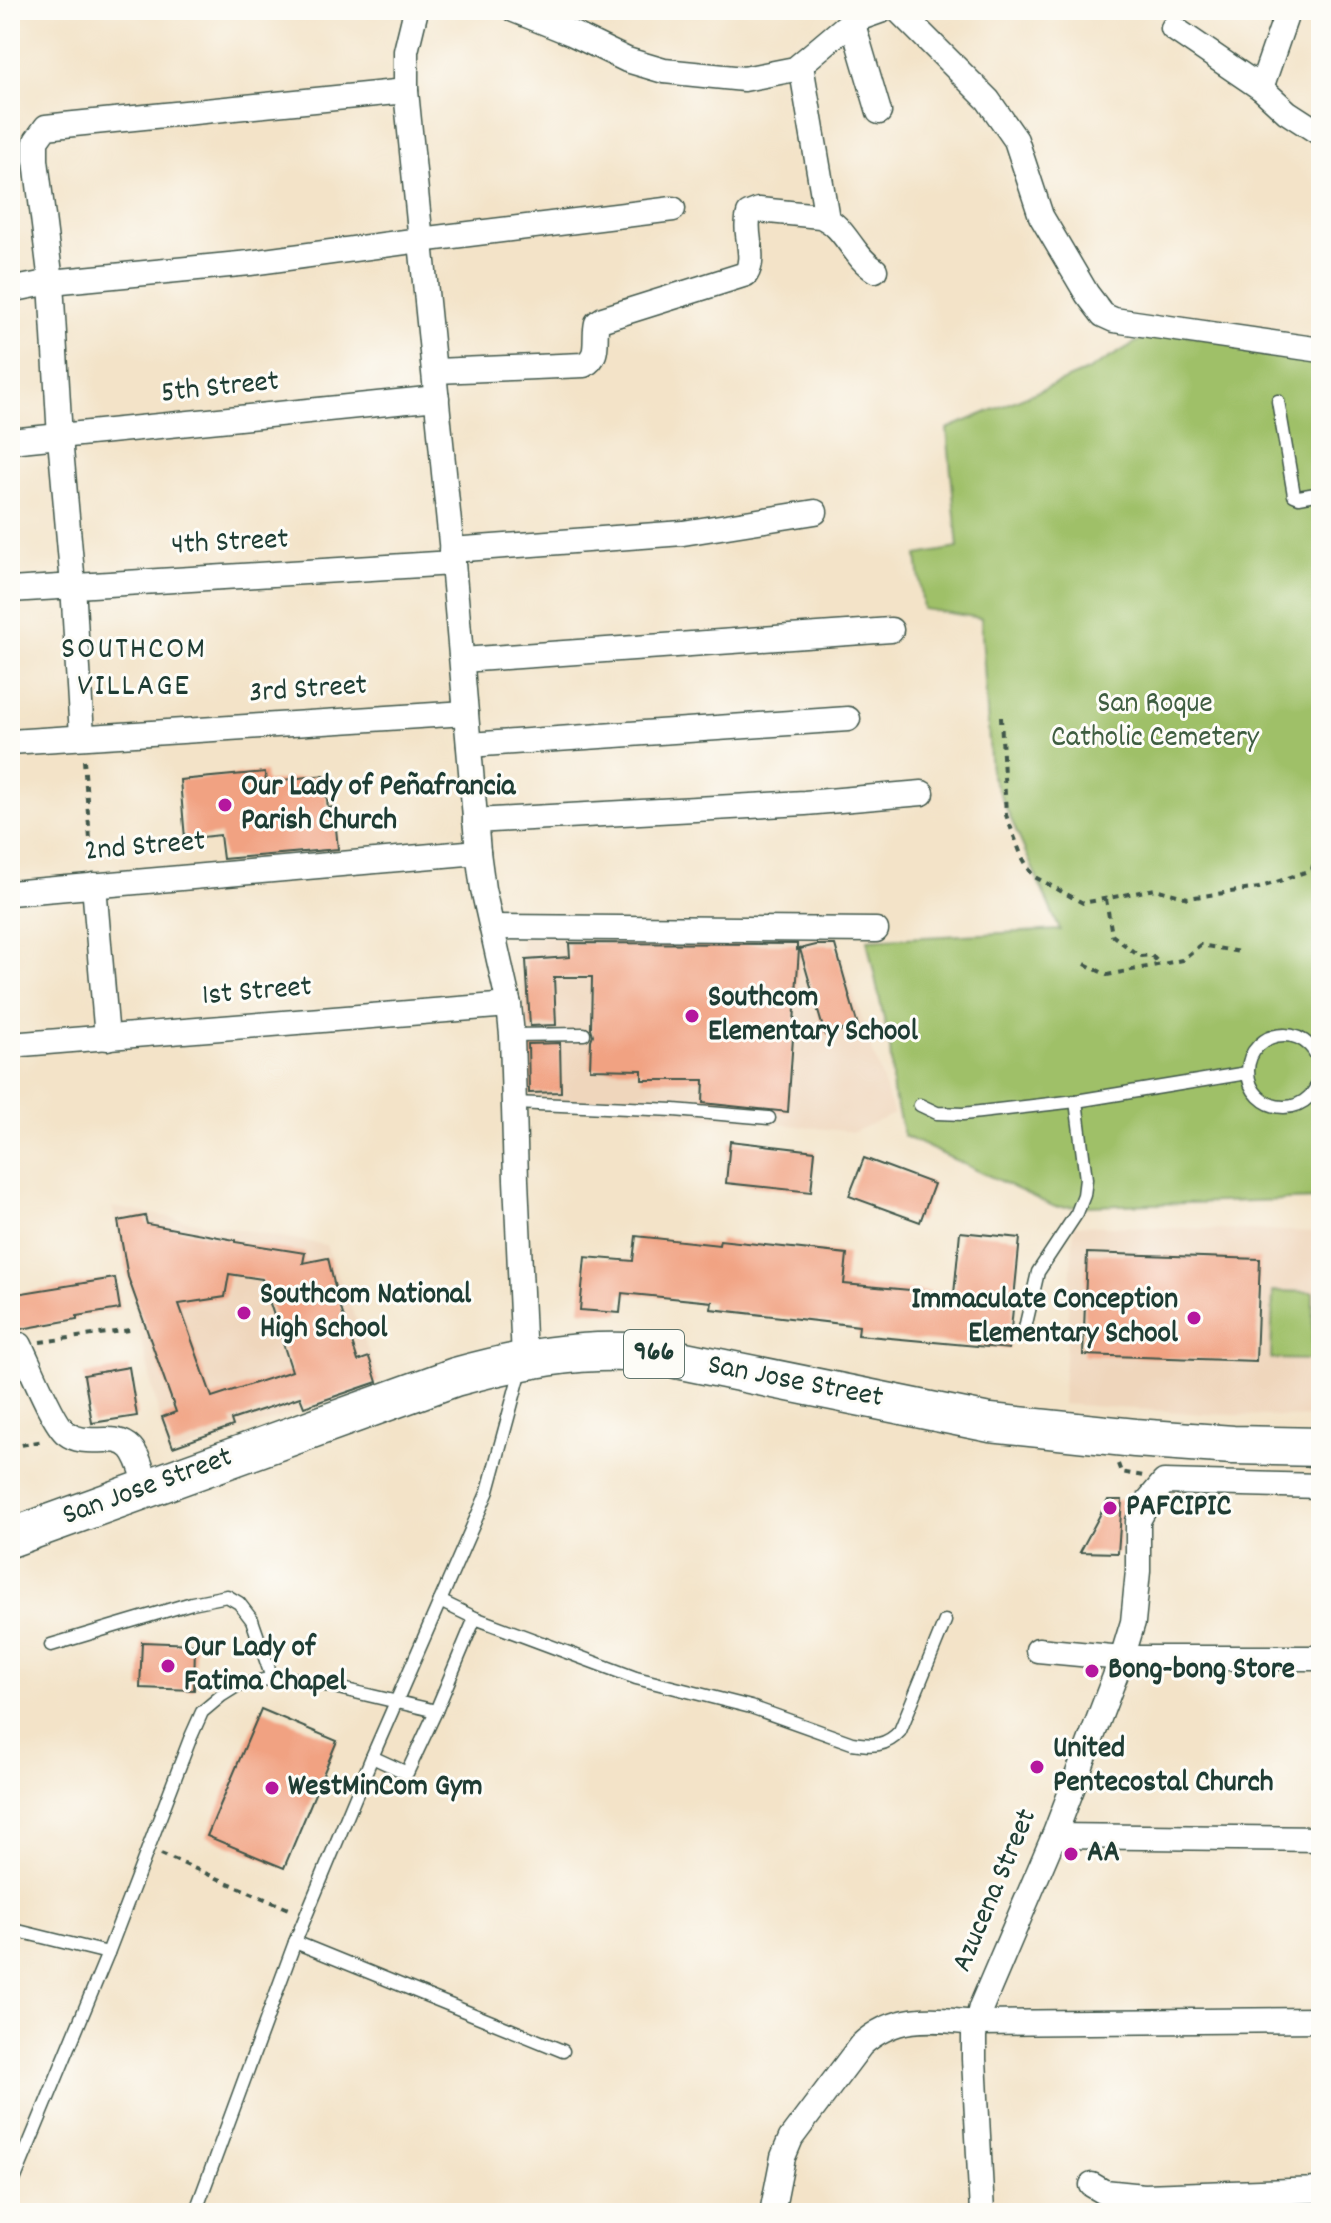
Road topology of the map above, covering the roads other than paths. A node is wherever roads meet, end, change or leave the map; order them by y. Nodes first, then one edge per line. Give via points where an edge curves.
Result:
1 (416, 10) edge
2 (514, 10) edge
3 (883, 10) edge
4 (898, 10) edge
5 (1288, 10) edge
6 (852, 21) junction
7 (1173, 28) dead end
8 (801, 65) junction
9 (1261, 88) junction
10 (406, 91) junction
11 (879, 112) dead end
12 (1321, 134) edge
13 (673, 209) dead end
14 (827, 219) junction
15 (420, 240) junction
16 (875, 270) dead end
17 (51, 282) junction
18 (10, 290) edge
19 (1321, 350) edge
20 (435, 371) junction
21 (437, 398) junction
22 (1278, 401) dead end
23 (60, 438) junction
24 (10, 441) edge
25 (1321, 493) edge
26 (815, 512) dead end
27 (452, 556) junction
28 (73, 585) junction
29 (10, 590) edge
30 (891, 630) dead end
31 (462, 660) junction
32 (466, 713) junction
33 (848, 719) dead end
34 (82, 736) junction
35 (10, 742) edge
36 (469, 745) junction
37 (922, 793) dead end
38 (475, 821) junction
39 (478, 852) junction
40 (94, 885) junction
41 (10, 893) edge
42 (492, 927) junction
43 (876, 930) dead end
44 (509, 1005) junction
45 (584, 1034) dead end
46 (512, 1035) junction
47 (107, 1038) junction
48 (10, 1045) edge
49 (1321, 1067) edge
50 (1247, 1073) junction
51 (1076, 1101) junction
52 (515, 1103) junction
53 (920, 1105) dead end
54 (769, 1118) dead end
55 (1025, 1328) dead end
56 (20, 1345) road end
57 (524, 1359) junction
58 (1321, 1447) edge
59 (1321, 1486) edge
60 (148, 1488) junction
61 (10, 1538) edge
62 (440, 1601) junction
63 (475, 1618) junction
64 (945, 1621) dead end
65 (51, 1645) dead end
66 (1038, 1650) dead end
67 (1122, 1658) junction
68 (1321, 1658) edge
69 (272, 1678) junction
70 (396, 1700) junction
71 (436, 1711) junction
72 (372, 1757) junction
73 (1054, 1836) junction
74 (1321, 1839) edge
75 (10, 1929) edge
76 (295, 1942) junction
77 (108, 1953) junction
78 (1321, 2020) edge
79 (977, 2023) junction
80 (563, 2051) dead end
81 (1092, 2185) dead end
82 (10, 2190) edge
83 (1321, 2190) edge
84 (200, 2211) edge
85 (772, 2213) edge
86 (982, 2213) edge

1 - 10 street via 406,51
2 - 8 street via 664,71 744,79
3 - 6 street
4 - 19 street via 988,100 1016,140 1041,216 1103,315
5 - 9 street
6 - 8 street
6 - 11 street
7 - 9 street
8 - 14 street
9 - 12 street
10 - 15 street
10 - 17 street via 46,127 36,141 36,160
13 - 15 street
14 - 16 street
14 - 20 street via 759,210 749,214 751,265 746,274 603,319 597,323 596,352 584,365
15 - 17 street
15 - 20 street
17 - 18 street
17 - 23 street
20 - 21 street
21 - 23 street, 5th Street
21 - 27 street
22 - 25 lane via 1294,495
23 - 24 street, 5th Street
23 - 28 street
26 - 27 street, 4th Street via 683,533
27 - 28 street, 4th Street
27 - 31 street
28 - 29 street, 4th Street
28 - 34 street
30 - 31 street
31 - 32 street
32 - 34 street, 3rd Street
32 - 36 street
33 - 36 street
34 - 35 street, 3rd Street
36 - 38 street
37 - 38 street
38 - 39 street
39 - 40 street, 2nd Street
39 - 42 street
40 - 41 street, 2nd Street
40 - 47 street
42 - 43 street
42 - 44 street
44 - 46 street
44 - 47 street, 1st Street
45 - 46 lane
46 - 52 street
47 - 48 street, 1st Street
49 - 50 lane via 1316,1052 1304,1041 1273,1036 1259,1045
49 - 50 lane via 1310,1097 1279,1108 1252,1090
50 - 51 lane
51 - 53 lane via 963,1114 937,1113
51 - 55 lane via 1084,1195 1038,1272
52 - 54 lane
52 - 57 street
56 - 60 street via 65,1432 130,1447
57 - 58 main road, San Jose Street / 966 via 606,1350 646,1353 990,1423 1135,1438
57 - 60 main road, San Jose Street / 966 via 455,1377
57 - 62 lane via 488,1491
59 - 67 street, Azucena Street via 1164,1482 1138,1521 1133,1622
60 - 61 main road, San Jose Street / 966
62 - 63 lane
62 - 70 lane
63 - 64 lane via 636,1678 751,1707 852,1743 881,1745 900,1731
63 - 71 lane
65 - 69 lane via 227,1596 252,1620
66 - 67 street
67 - 68 street
67 - 73 street, Azucena Street
69 - 70 lane
69 - 77 lane via 237,1686 202,1712
70 - 71 lane
70 - 72 lane
71 - 72 lane via 407,1773
72 - 76 lane
73 - 74 street
73 - 79 street, Azucena Street
75 - 77 lane
76 - 80 lane
76 - 84 lane
77 - 82 lane
78 - 79 street
79 - 85 street via 910,2020 868,2039 791,2138
79 - 86 street, Azucena Street
81 - 83 street via 1104,2192 1144,2196

